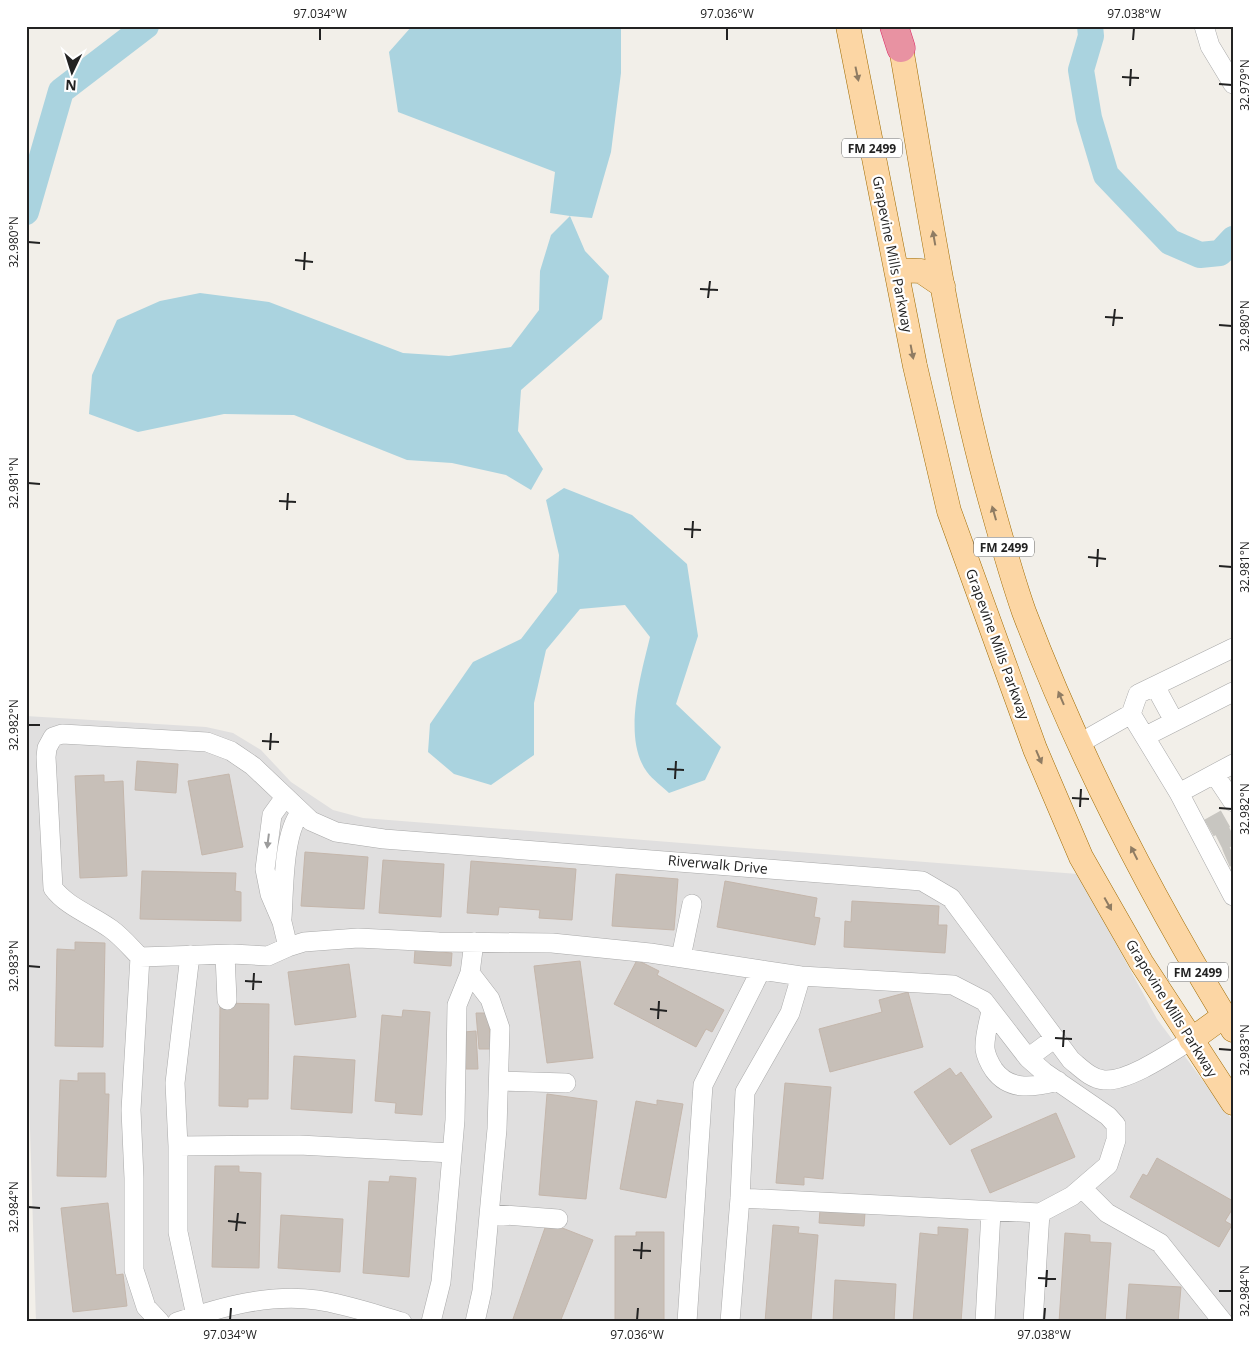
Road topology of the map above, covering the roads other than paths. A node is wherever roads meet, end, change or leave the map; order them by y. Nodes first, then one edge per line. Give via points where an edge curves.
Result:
1 (848, 26) edge
2 (1204, 26) edge
3 (898, 33) edge
4 (1233, 84) edge
5 (896, 270) junction
6 (943, 286) junction
7 (1233, 648) edge
8 (1155, 686) junction
9 (1233, 692) edge
10 (1132, 714) junction
11 (1174, 721) junction
12 (1146, 736) junction
13 (1080, 743) junction
14 (1233, 764) edge
15 (1215, 774) junction
16 (1179, 793) junction
17 (285, 797) junction
18 (1233, 802) edge
19 (300, 813) junction
20 (1218, 859) edge
21 (692, 904) dead end
22 (282, 922) junction
23 (474, 942) junction
24 (288, 947) junction
25 (190, 955) junction
26 (225, 955) junction
27 (140, 957) junction
28 (681, 957) junction
29 (761, 970) junction
30 (470, 973) junction
31 (801, 976) junction
32 (227, 1000) dead end
33 (991, 1011) junction
34 (1230, 1019) edge
35 (1055, 1038) junction
36 (1191, 1040) junction
37 (1028, 1058) junction
38 (499, 1081) junction
39 (1058, 1081) junction
40 (566, 1083) dead end
41 (1233, 1103) edge
42 (178, 1146) junction
43 (452, 1153) junction
44 (1082, 1188) junction
45 (740, 1198) junction
46 (991, 1212) junction
47 (1040, 1213) junction
48 (490, 1214) junction
49 (558, 1219) dead end
50 (196, 1316) junction
51 (160, 1322) edge
52 (177, 1322) edge
53 (402, 1322) edge
54 (431, 1322) edge
55 (475, 1322) edge
56 (687, 1322) edge
57 (730, 1322) edge
58 (985, 1322) edge
59 (1034, 1322) edge
60 (1224, 1322) edge

1 -> 5 main road, Grapevine Mills Parkway / FM 2499
2 - 4 lane via 1210,46
6 -> 3 main road, FM 2499
5 - 6 main road via 921,271
5 -> 36 main road, Grapevine Mills Parkway / FM 2499 via 949,511 1035,749 1081,857 1141,962
13 -> 6 main road, FM 2499 via 1024,612 1003,546 976,450 952,344
7 - 8 lane
8 - 10 lane via 1138,694
8 - 11 lane
9 - 11 lane
10 - 12 lane
10 - 13 lane
11 - 12 lane
12 - 16 lane
34 -> 13 main road, FM 2499 via 1155,895
14 - 15 lane
15 - 16 lane
15 - 18 lane
16 - 20 lane
17 - 19 lane, Riverwalk Drive
17 -> 22 lane via 272,815 265,869 270,894
17 - 27 lane, Riverwalk Drive via 253,766 231,751 207,742 62,734 53,737 47,748 53,888 62,900 113,930
19 - 22 lane via 294,821 289,841
19 - 35 lane, Riverwalk Drive via 336,832 384,838 922,880 950,898
21 - 28 lane
22 - 24 lane
23 - 24 lane via 358,938 304,942
23 - 28 lane via 552,942
23 - 30 lane
24 - 26 lane via 268,956
25 - 26 lane
25 - 27 lane
25 - 42 lane via 175,1083
26 - 32 lane
27 - 51 lane via 131,1110 134,1270 146,1307
28 - 29 lane
29 - 31 lane
29 - 56 lane via 703,1085
30 - 38 lane via 490,999 500,1028
30 - 43 lane via 457,1005
31 - 33 lane via 952,985 984,1001
31 - 45 lane via 790,1013 745,1092
33 - 37 lane
33 - 39 lane via 985,1048 988,1062 999,1077 1016,1086 1034,1087
34 - 36 main road
35 - 36 lane, Riverwalk Drive via 1071,1060 1090,1075 1105,1080 1139,1072
35 - 37 lane
36 - 41 main road, Grapevine Mills Parkway / FM 2499
37 - 39 lane
38 - 40 lane
38 - 48 lane
39 - 44 lane via 1116,1125 1116,1140 1108,1165
42 - 43 lane via 299,1145
42 - 50 lane via 178,1232
43 - 54 lane via 441,1282
44 - 47 lane
44 - 60 lane via 1107,1213 1160,1243
45 - 46 lane
45 - 57 lane
46 - 47 lane
46 - 58 lane
47 - 59 lane
48 - 49 lane
48 - 55 lane via 482,1291
50 - 52 lane
50 - 53 lane via 273,1298 316,1300

